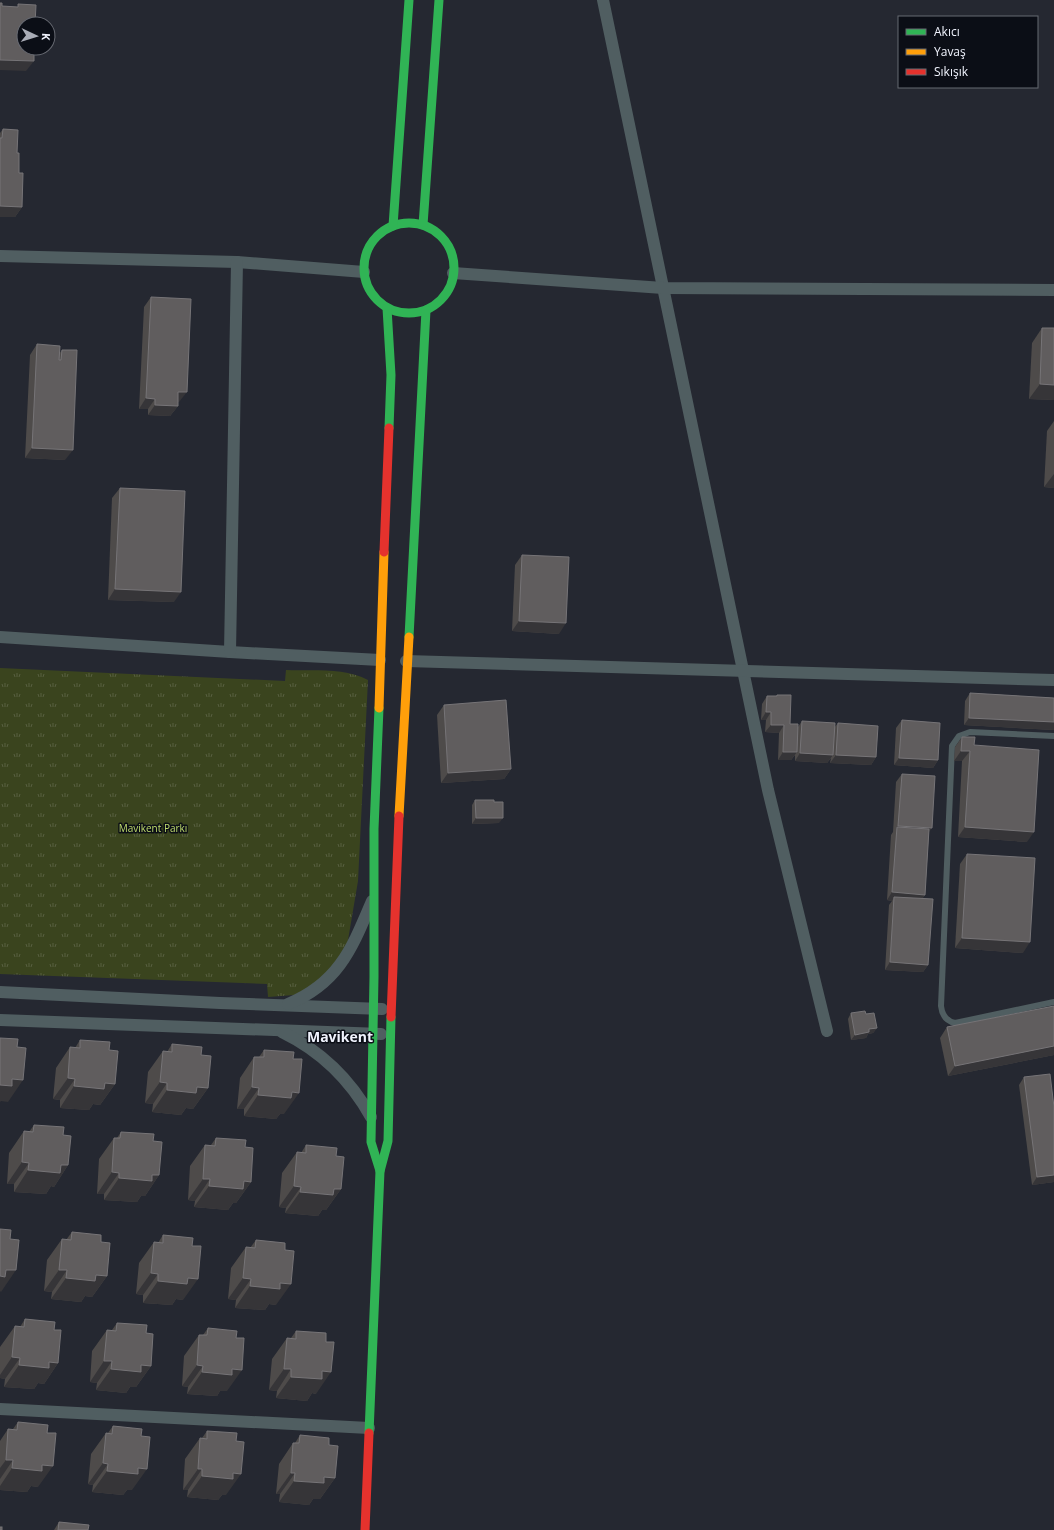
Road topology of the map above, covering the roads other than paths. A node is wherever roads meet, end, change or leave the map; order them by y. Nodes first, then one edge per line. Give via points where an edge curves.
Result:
1 (409, 0) edge
2 (439, 0) edge
3 (603, 0) edge
4 (423, 225) junction
5 (393, 226) junction
6 (0, 256) edge
7 (236, 262) junction
8 (364, 272) junction
9 (453, 273) junction
10 (663, 288) junction
11 (1054, 290) edge
12 (387, 308) junction
13 (426, 310) junction
14 (0, 637) edge
15 (230, 652) junction
16 (380, 660) junction
17 (406, 661) junction
18 (743, 671) junction
19 (1054, 680) edge
20 (1054, 736) edge
21 (374, 896) junction
22 (0, 992) edge
23 (1054, 1002) edge
24 (285, 1005) junction
25 (374, 1009) junction
26 (391, 1009) junction
27 (0, 1020) edge
28 (280, 1030) junction
29 (827, 1031) dead end
30 (373, 1034) junction
31 (390, 1034) junction
32 (372, 1118) junction
33 (380, 1171) junction
34 (0, 1409) edge
35 (369, 1428) junction
36 (365, 1530) edge

1 - 5 main road
2 - 4 main road
3 - 10 street
4 - 5 main road via 400,223
4 - 9 main road via 440,235 449,246 454,260
5 - 8 main road via 386,228 374,238 367,250
6 - 7 street
7 - 8 street
7 - 15 street
8 - 12 main road via 371,294
9 - 10 street
9 - 13 main road via 448,290 439,302
10 - 11 street
10 - 18 street
12 - 13 main road via 411,314
12 - 16 main road via 391,375
13 - 17 main road
14 - 15 street
15 - 16 street
16 - 21 main road
17 - 18 street
17 - 26 main road
18 - 19 street
18 - 29 street via 768,790
20 - 23 lane via 970,732 959,736 952,746 941,1006 944,1017 955,1023
21 - 24 street via 356,940 339,967 308,994
21 - 25 main road
22 - 24 street
24 - 25 street
25 - 26 street
25 - 30 main road
26 - 31 main road
27 - 28 street
28 - 30 street
28 - 32 street via 327,1061 352,1088
30 - 31 street
30 - 32 main road
31 - 33 main road via 388,1141
32 - 33 main road via 371,1142
33 - 35 main road
34 - 35 street
35 - 36 main road

